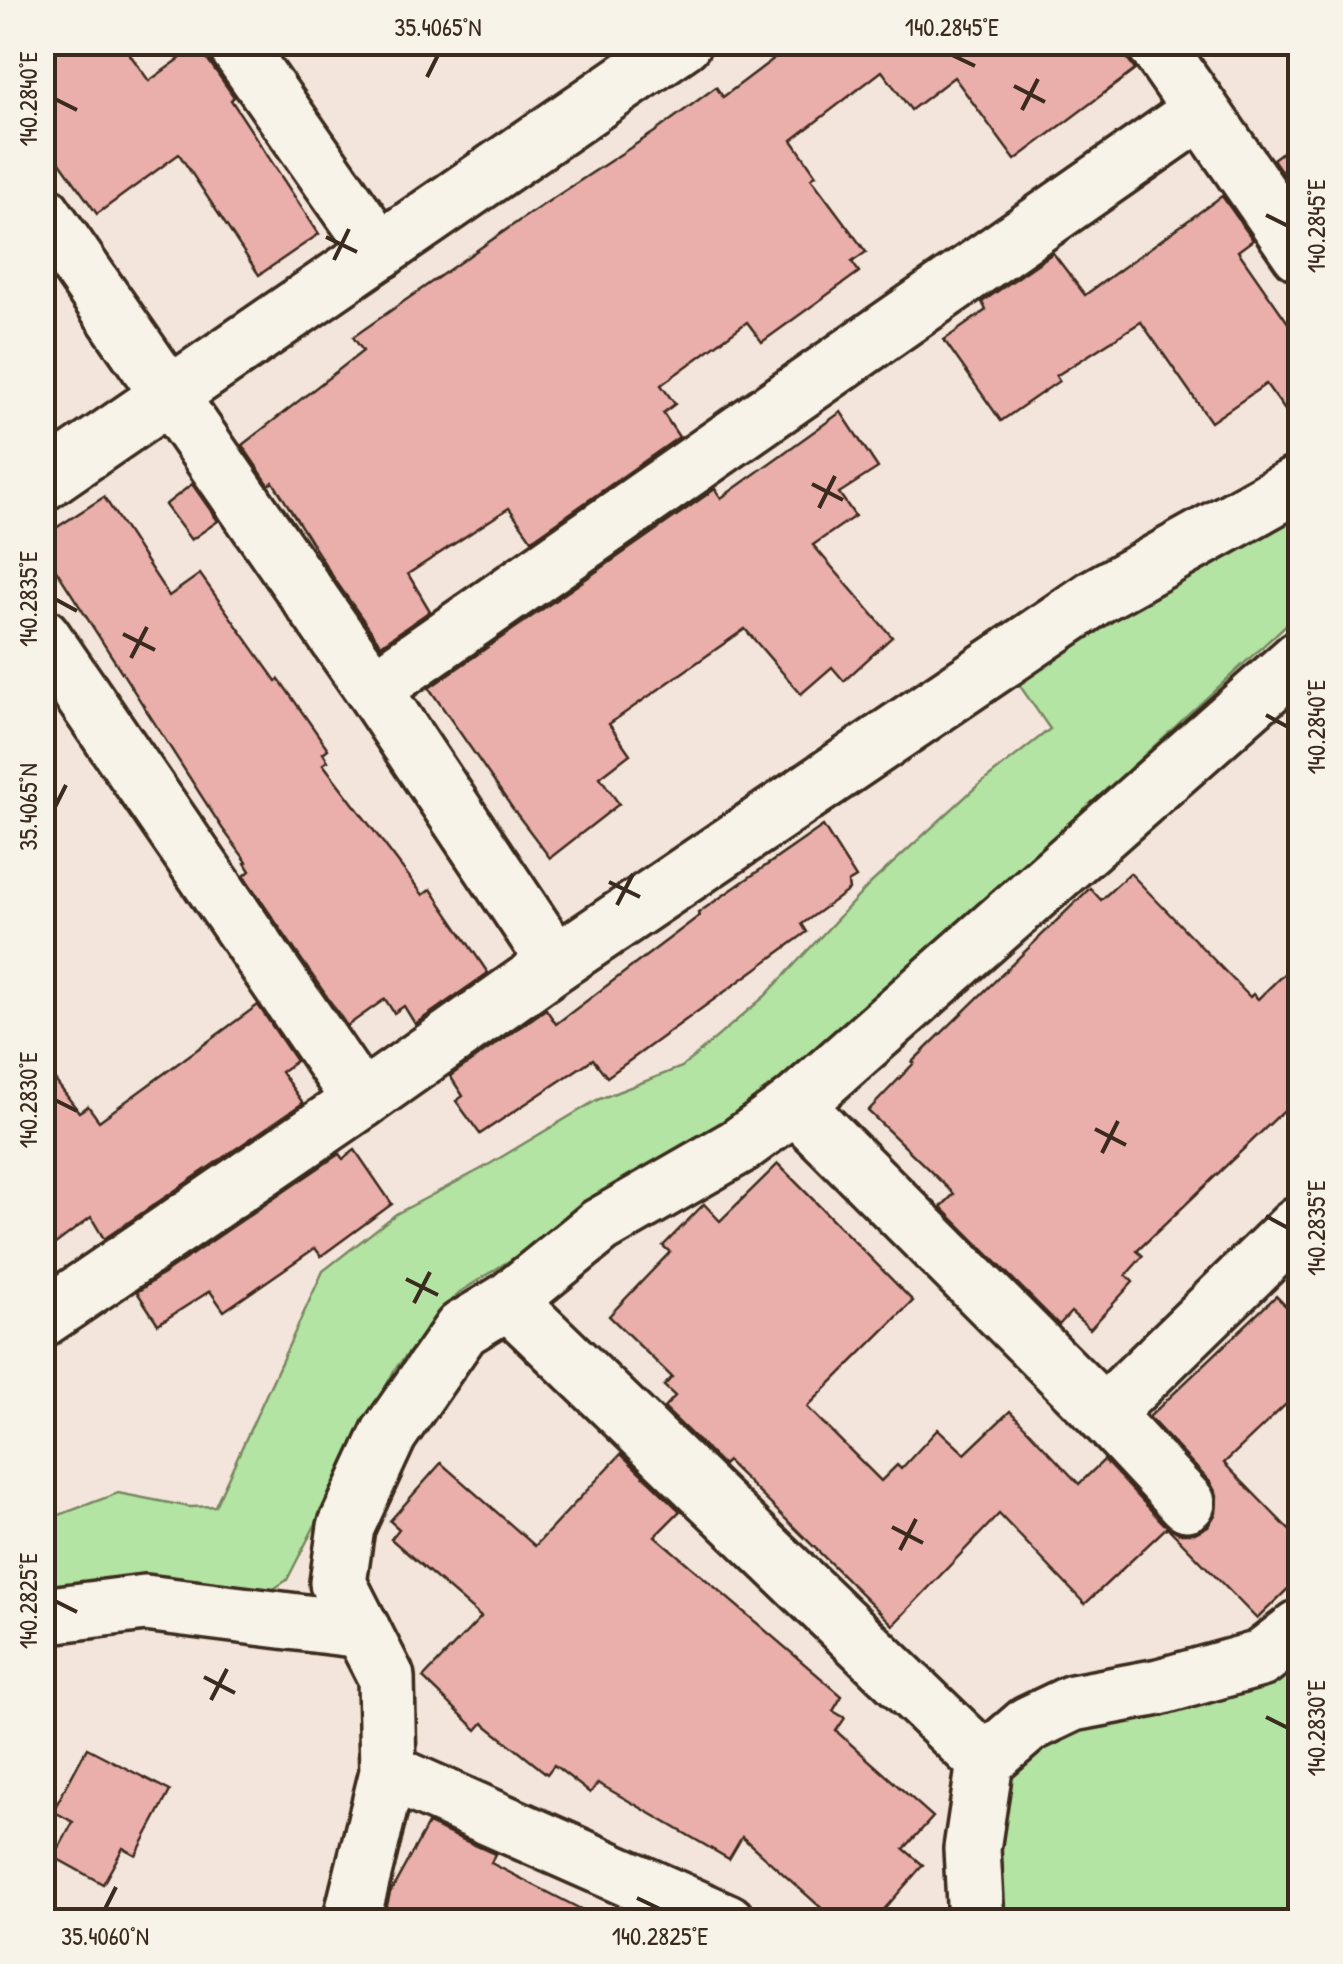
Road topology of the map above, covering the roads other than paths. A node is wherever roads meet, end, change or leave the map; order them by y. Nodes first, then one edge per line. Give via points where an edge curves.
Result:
1 (234, 42) edge
2 (1154, 42) edge
3 (662, 48) edge
4 (1201, 111) junction
5 (42, 212) edge
6 (380, 251) junction
7 (1300, 253) edge
8 (169, 395) junction
9 (42, 482) edge
10 (1300, 483) edge
11 (42, 636) edge
12 (1300, 658) edge
13 (373, 689) junction
14 (556, 962) junction
15 (362, 1101) junction
16 (795, 1105) junction
17 (1300, 1223) edge
18 (508, 1301) junction
19 (42, 1319) edge
20 (1104, 1414) junction
21 (1187, 1502) dead end
22 (42, 1616) edge
23 (1300, 1628) edge
24 (362, 1630) junction
25 (985, 1762) junction
26 (388, 1772) junction
27 (351, 1922) edge
28 (728, 1922) edge
29 (976, 1922) edge

1 - 6 street
2 - 4 street
3 - 6 street
4 - 7 street
4 - 13 street
5 - 8 street
6 - 8 street
8 - 9 street
8 - 13 street
10 - 14 street via 1097,596
11 - 15 street
12 - 16 street
13 - 14 street
14 - 15 street
15 - 19 street
16 - 18 street via 600,1226
16 - 20 street
17 - 20 street
18 - 24 street via 462,1328 389,1434 346,1527 338,1583
18 - 25 street
20 - 21 street
22 - 24 street via 145,1603
23 - 25 street via 1260,1659 1073,1703 1029,1724
24 - 26 street via 386,1678
25 - 29 street via 972,1848
26 - 27 street
26 - 28 street

